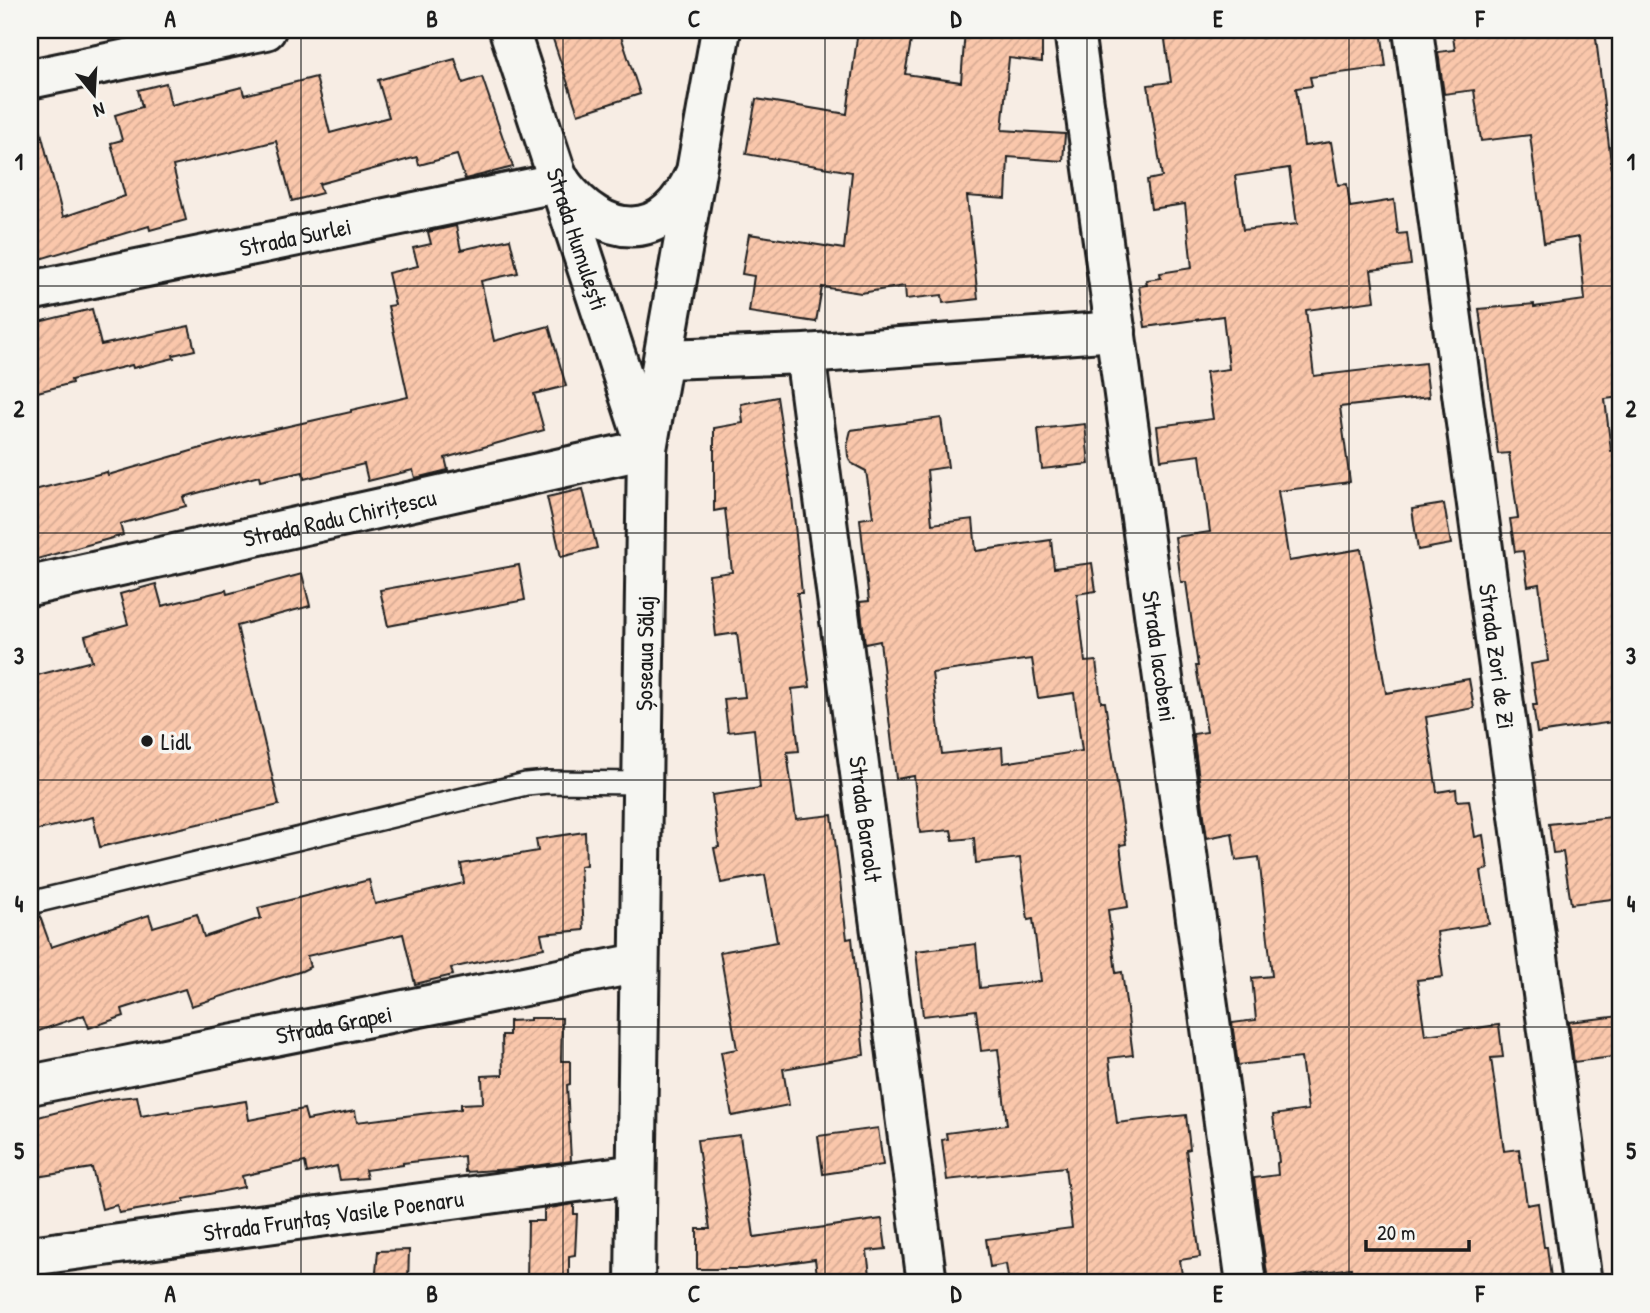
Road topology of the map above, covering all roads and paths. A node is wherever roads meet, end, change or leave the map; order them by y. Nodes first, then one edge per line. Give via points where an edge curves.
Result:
1 (266, 30) edge
2 (509, 30) edge
3 (721, 30) edge
4 (1074, 30) edge
5 (1413, 30) edge
6 (30, 79) edge
7 (698, 169) junction
8 (561, 182) junction
9 (30, 291) edge
10 (1116, 331) junction
11 (805, 354) junction
12 (665, 359) junction
13 (647, 449) junction
14 (30, 586) edge
15 (642, 783) junction
16 (30, 902) edge
17 (639, 963) junction
18 (30, 1085) edge
19 (636, 1174) junction
20 (30, 1255) edge
21 (635, 1283) edge
22 (927, 1283) edge
23 (1246, 1283) edge
24 (1582, 1283) edge

1 - 6 street
2 - 8 street, Strada Humulești
3 - 7 street, Șoseaua Sălaj
4 - 10 street, Strada Iacobeni
5 - 24 street, Strada Zori de Zi
7 - 8 street via 679,203 664,216 626,226 606,223 589,212
7 - 12 street, Șoseaua Sălaj
8 - 9 street, Strada Surlei
8 - 13 street, Strada Humulești
10 - 11 street
10 - 23 street, Strada Iacobeni
11 - 12 street
11 - 22 street, Strada Baraolt
12 - 13 street, Șoseaua Sălaj
13 - 14 street, Strada Radu Chirițescu
13 - 15 street, Șoseaua Sălaj
15 - 16 lane via 526,784
15 - 17 street, Șoseaua Sălaj
17 - 18 street, Strada Grapei
17 - 19 street, Șoseaua Sălaj
19 - 20 street, Strada Fruntaș Vasile Poenaru
19 - 21 street, Șoseaua Sălaj

